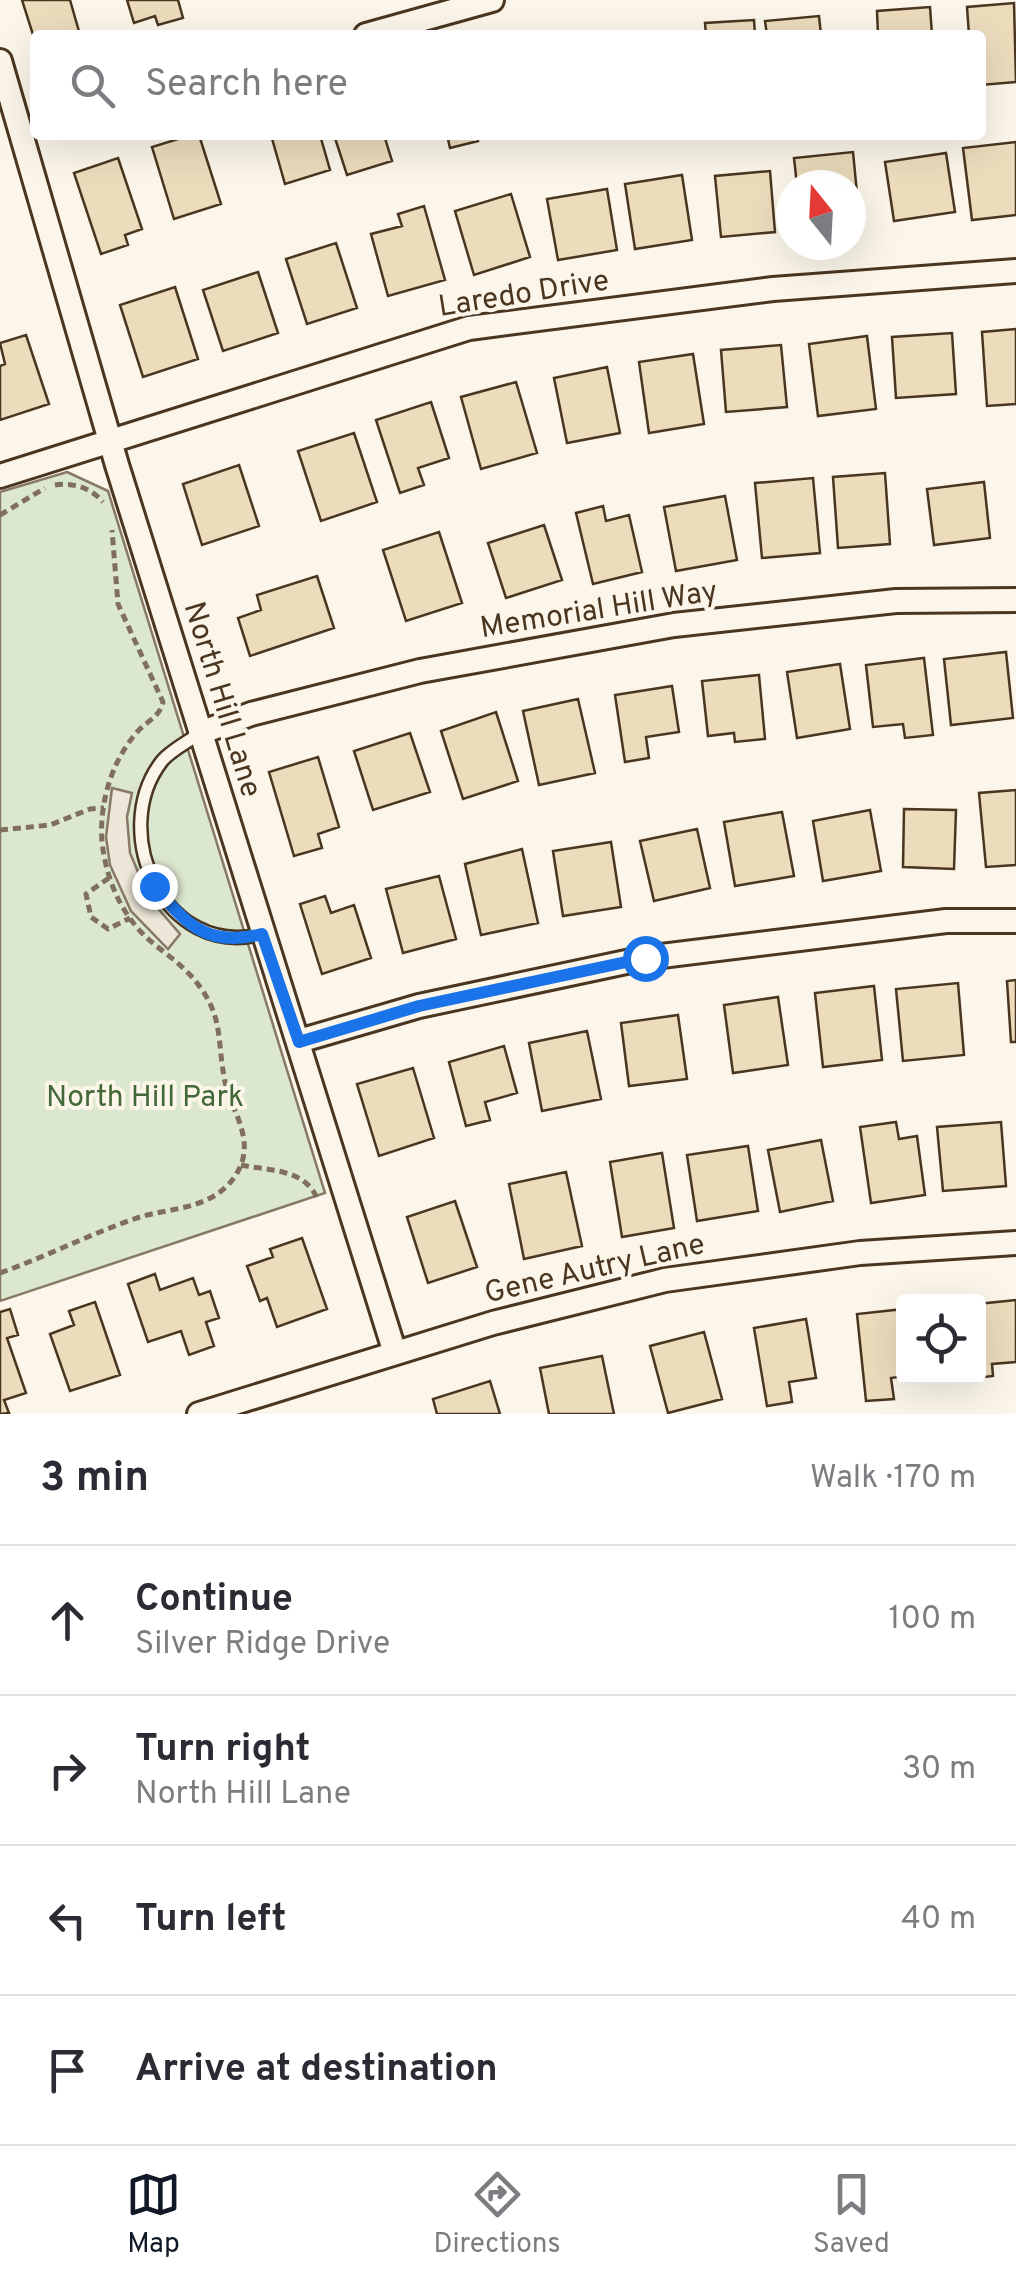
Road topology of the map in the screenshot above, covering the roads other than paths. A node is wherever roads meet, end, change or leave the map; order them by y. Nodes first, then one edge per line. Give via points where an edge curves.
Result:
1 (492, 0) edge
2 (384, 30) edge
3 (0, 60) edge
4 (19, 131) edge
5 (1016, 270) edge
6 (110, 441) junction
7 (0, 476) edge
8 (1016, 600) edge
9 (200, 734) junction
10 (1016, 920) edge
11 (262, 934) junction
12 (299, 1042) junction
13 (1016, 1243) edge
14 (395, 1353) junction
15 (200, 1414) edge

1 - 2 street
3 - 4 street, North Hill Lane
4 - 6 street, North Hill Lane
5 - 6 street, Laredo Drive via 773,289 469,328
6 - 7 street, Laredo Drive
6 - 9 street, North Hill Lane
8 - 9 street, Memorial Hill Way via 896,601 674,625 420,671 251,714
9 - 11 street, North Hill Lane
9 - 11 lane via 163,760 144,795 140,839 154,886 182,918 212,936 240,940
10 - 12 street via 946,921 645,958 419,1006
11 - 12 street, North Hill Lane
12 - 14 street, North Hill Lane
13 - 14 street, Gene Autry Lane via 860,1253 664,1280
14 - 15 street, Gene Autry Lane

